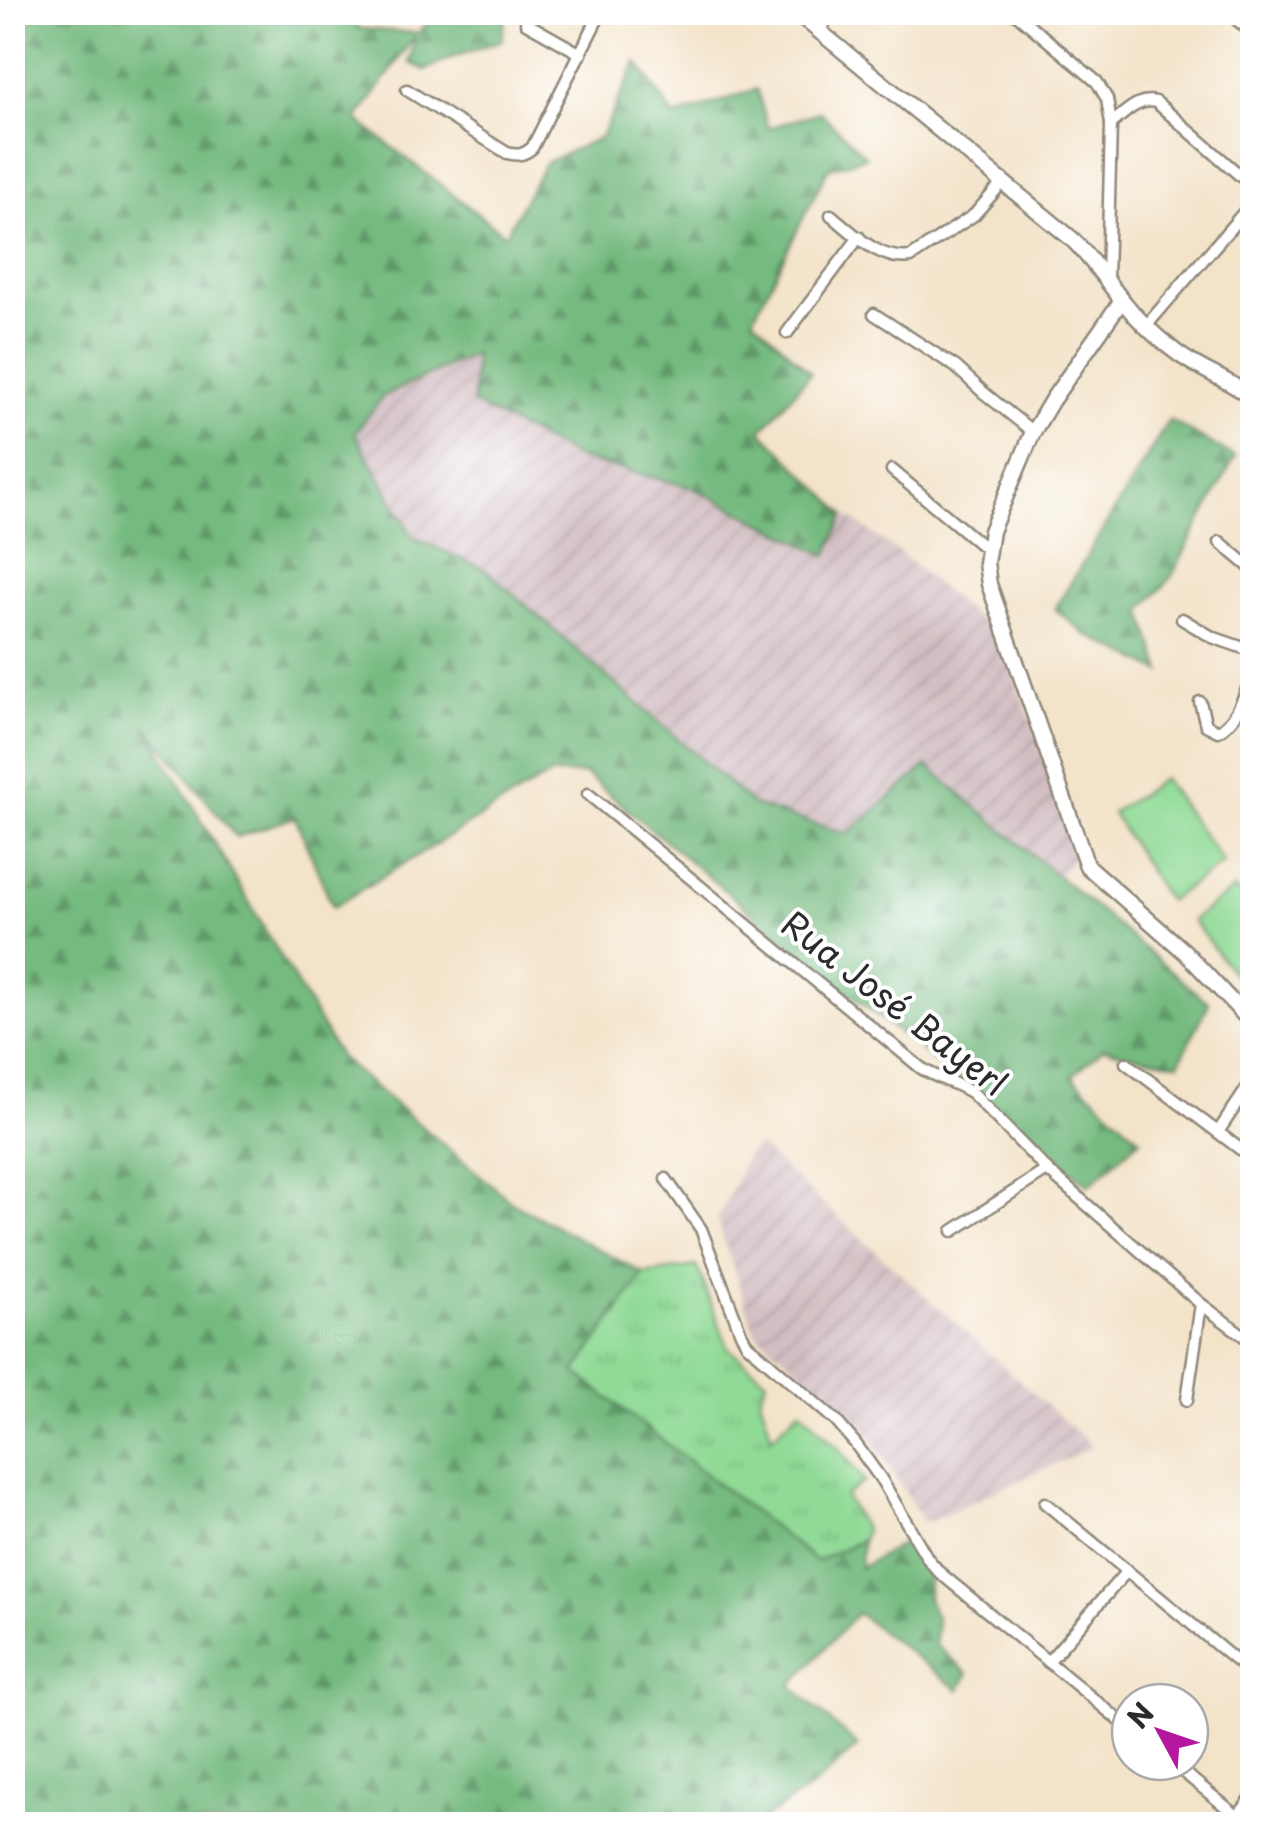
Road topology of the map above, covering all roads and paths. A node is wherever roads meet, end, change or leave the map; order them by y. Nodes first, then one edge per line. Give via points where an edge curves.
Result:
1 (601, 12) edge
2 (796, 12) edge
3 (834, 12) edge
4 (1014, 12) edge
5 (1228, 12) edge
6 (526, 24) dead end
7 (818, 30) junction
8 (1252, 33) edge
9 (581, 54) junction
10 (407, 90) dead end
11 (1110, 124) junction
12 (1003, 182) junction
13 (1252, 186) edge
14 (1252, 204) edge
15 (831, 215) dead end
16 (859, 237) junction
17 (1107, 280) junction
18 (1122, 300) junction
19 (874, 314) dead end
20 (1146, 326) junction
21 (787, 333) dead end
22 (1252, 398) edge
23 (1033, 432) junction
24 (892, 470) dead end
25 (1220, 542) dead end
26 (986, 549) junction
27 (1252, 569) edge
28 (1182, 619) dead end
29 (1252, 651) edge
30 (1252, 676) edge
31 (1200, 702) dead end
32 (588, 794) dead end
33 (1252, 1023) edge
34 (1126, 1064) dead end
35 (1252, 1081) edge
36 (1218, 1132) junction
37 (1252, 1158) edge
38 (1047, 1170) junction
39 (666, 1179) dead end
40 (952, 1231) dead end
41 (1202, 1304) junction
42 (1252, 1342) edge
43 (1187, 1400) dead end
44 (1045, 1503) dead end
45 (1127, 1571) junction
46 (1048, 1662) junction
47 (1252, 1674) edge
48 (1110, 1713) edge
49 (1196, 1782) edge
50 (1252, 1798) edge
51 (1243, 1820) edge
52 (1060, 1824) edge
53 (1082, 1824) edge

1 - 9 street
2 - 7 street
3 - 7 street
4 - 11 street via 1096,82 1107,99
5 - 8 street
6 - 9 street
7 - 12 street
9 - 10 street via 525,154 507,153
11 - 13 street via 1137,104 1156,102
11 - 17 street
12 - 16 street via 974,215 910,257 886,255
12 - 17 street via 1072,239
14 - 20 street
15 - 16 street
16 - 21 street
17 - 18 street
18 - 20 street
18 - 23 street
19 - 23 street via 956,367
20 - 22 street via 1181,356
23 - 26 street
24 - 26 street
25 - 27 street
26 - 33 street via 994,601 1087,866 1185,952
28 - 29 street
30 - 31 street via 1224,729 1206,726
32 - 38 street, Rua José Bayerl via 922,1068 972,1093
34 - 36 street
35 - 36 street
36 - 37 street
38 - 40 street
38 - 41 street, Rua José Bayerl
39 - 46 street via 701,1229 747,1344 855,1443 940,1574
41 - 42 street, Rua José Bayerl
41 - 43 street
44 - 45 street
45 - 46 street
45 - 47 street
46 - 48 street
49 - 51 street
50 - 51 street
52 - 53 street

